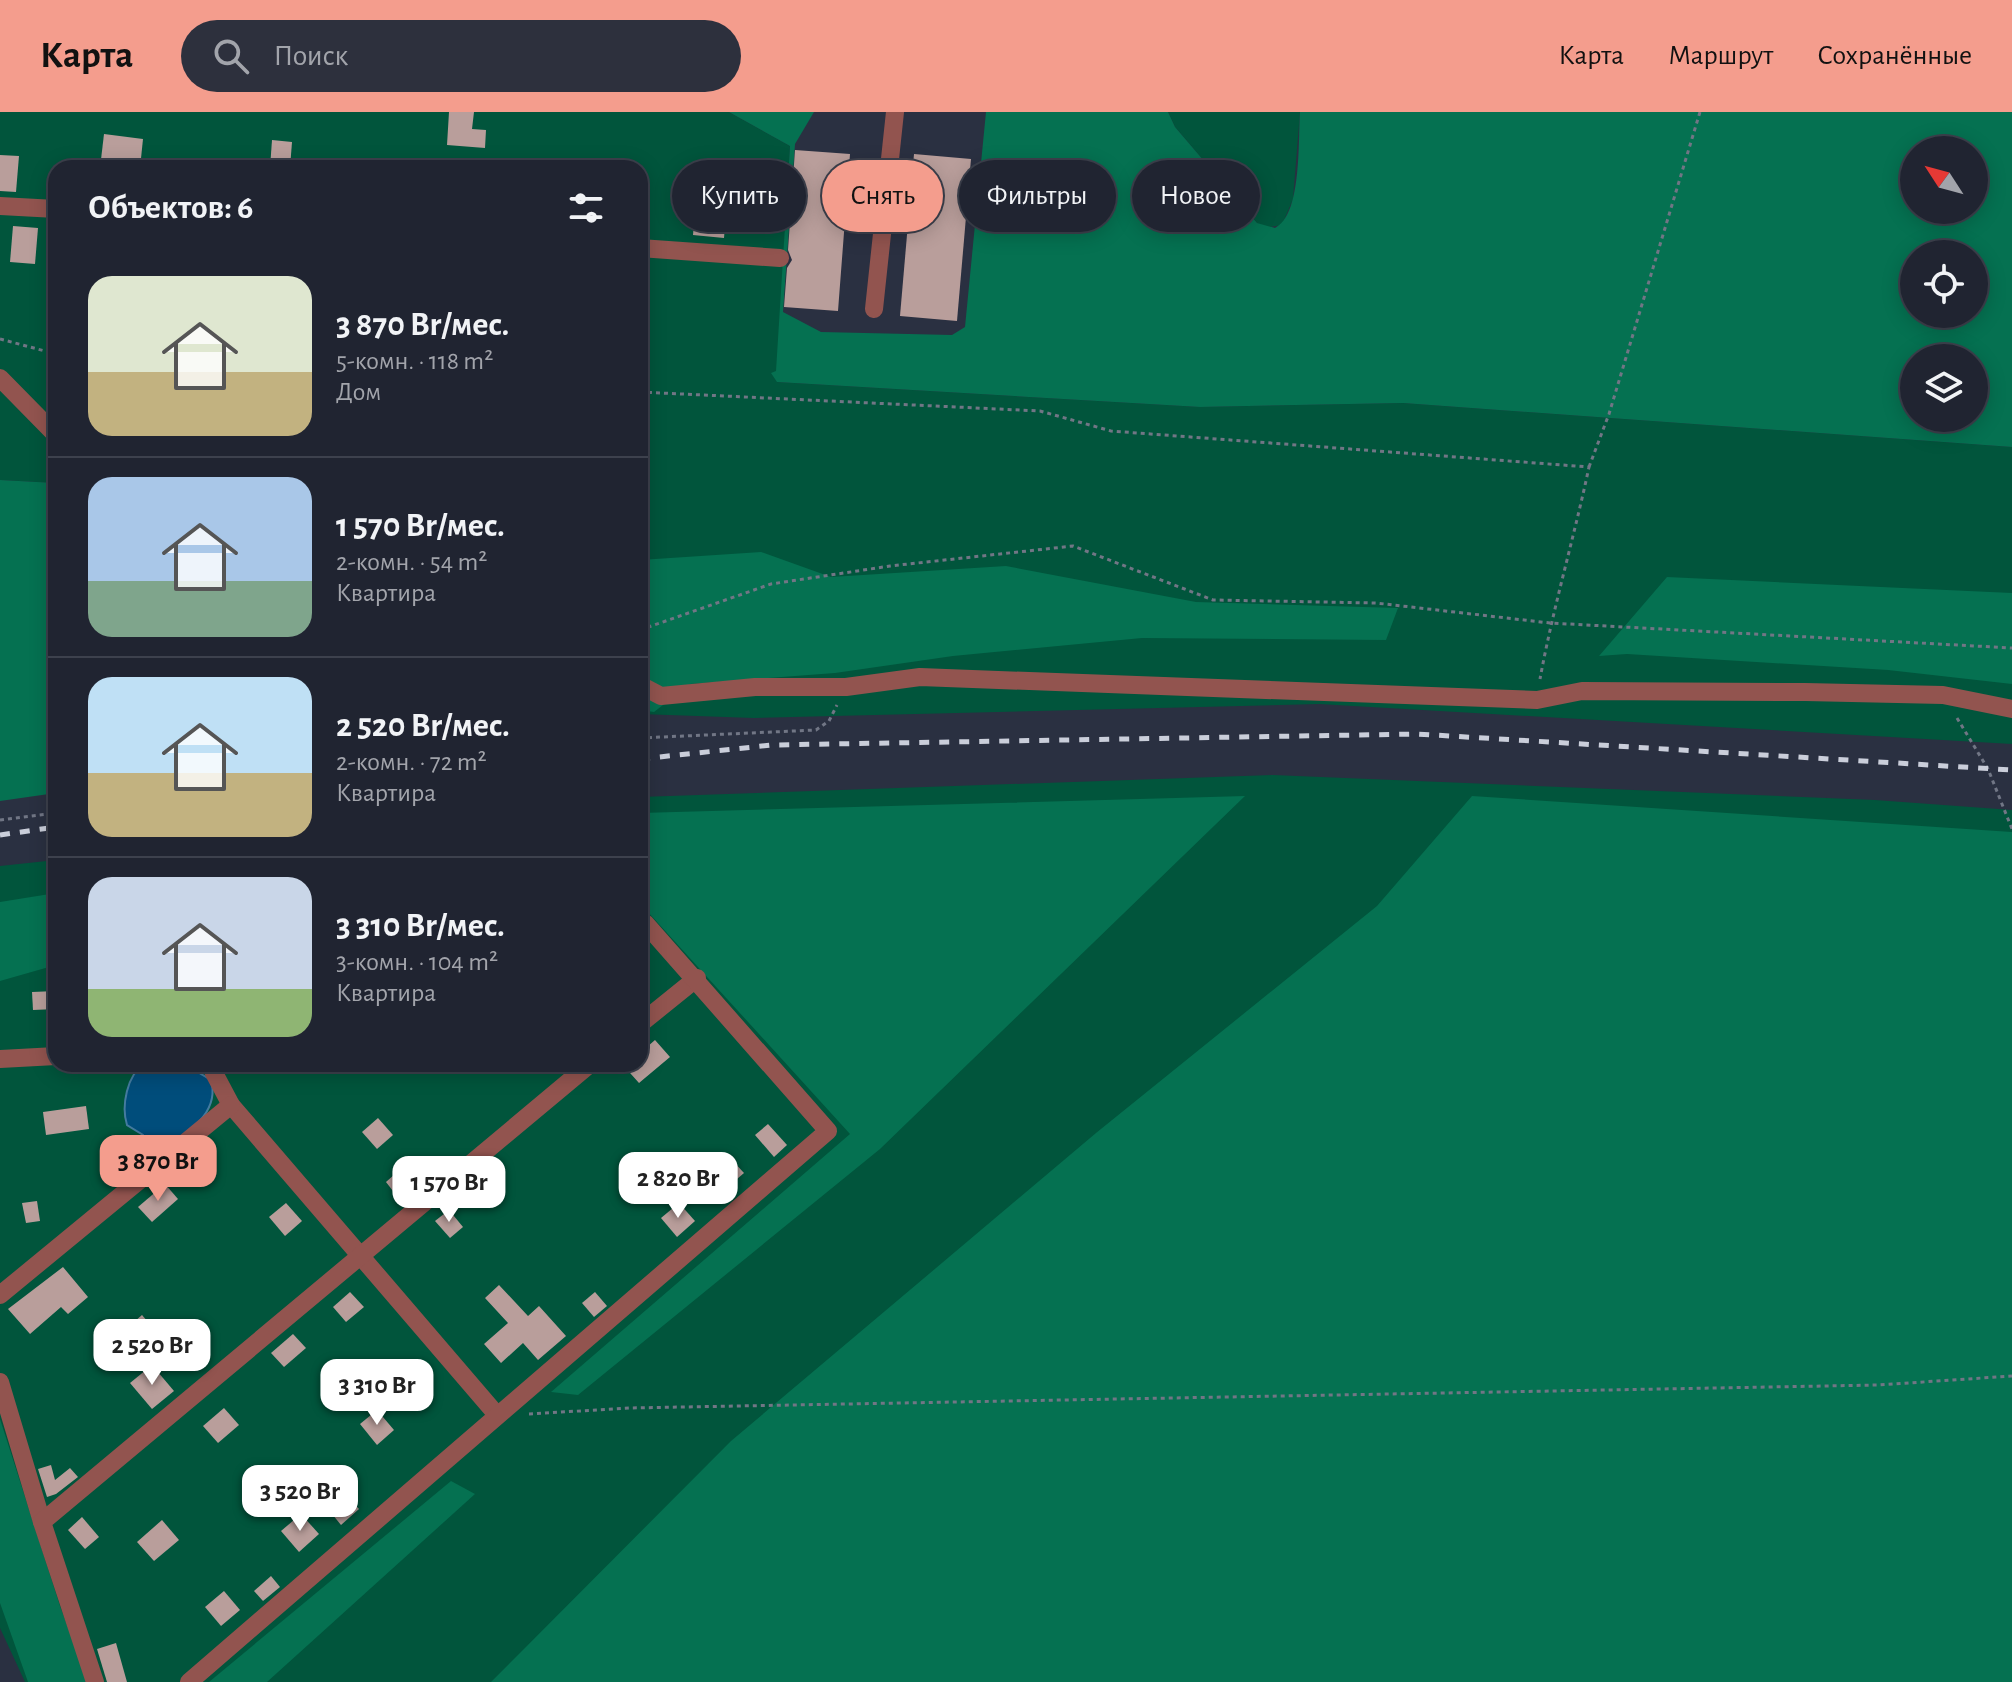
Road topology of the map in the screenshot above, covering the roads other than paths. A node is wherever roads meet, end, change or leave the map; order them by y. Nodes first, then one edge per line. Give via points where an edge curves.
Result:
1 (895, 112) edge
2 (0, 206) edge
3 (48, 209) edge
4 (648, 249) edge
5 (780, 258) dead end
6 (874, 309) dead end
7 (0, 378) edge
8 (48, 427) edge
9 (648, 689) edge
10 (2012, 709) edge
11 (648, 926) edge
12 (697, 978) junction
13 (648, 1018) edge
14 (48, 1056) edge
15 (0, 1059) edge
16 (214, 1072) edge
17 (580, 1072) edge
18 (231, 1105) junction
19 (359, 1256) junction
20 (0, 1295) edge
21 (0, 1382) edge
22 (497, 1415) junction
23 (42, 1522) junction
24 (95, 1682) edge
25 (189, 1682) edge

1 - 6 street
2 - 3 street
4 - 5 street
7 - 8 street
9 - 10 street via 661,696 755,687 846,687 920,677 1537,700 1582,691 1943,695
11 - 12 street
12 - 13 street
12 - 22 street via 828,1131
14 - 15 street
16 - 18 street
17 - 19 street
18 - 19 street
18 - 20 street
19 - 22 street
19 - 23 street
21 - 23 street
22 - 25 street
23 - 24 street

